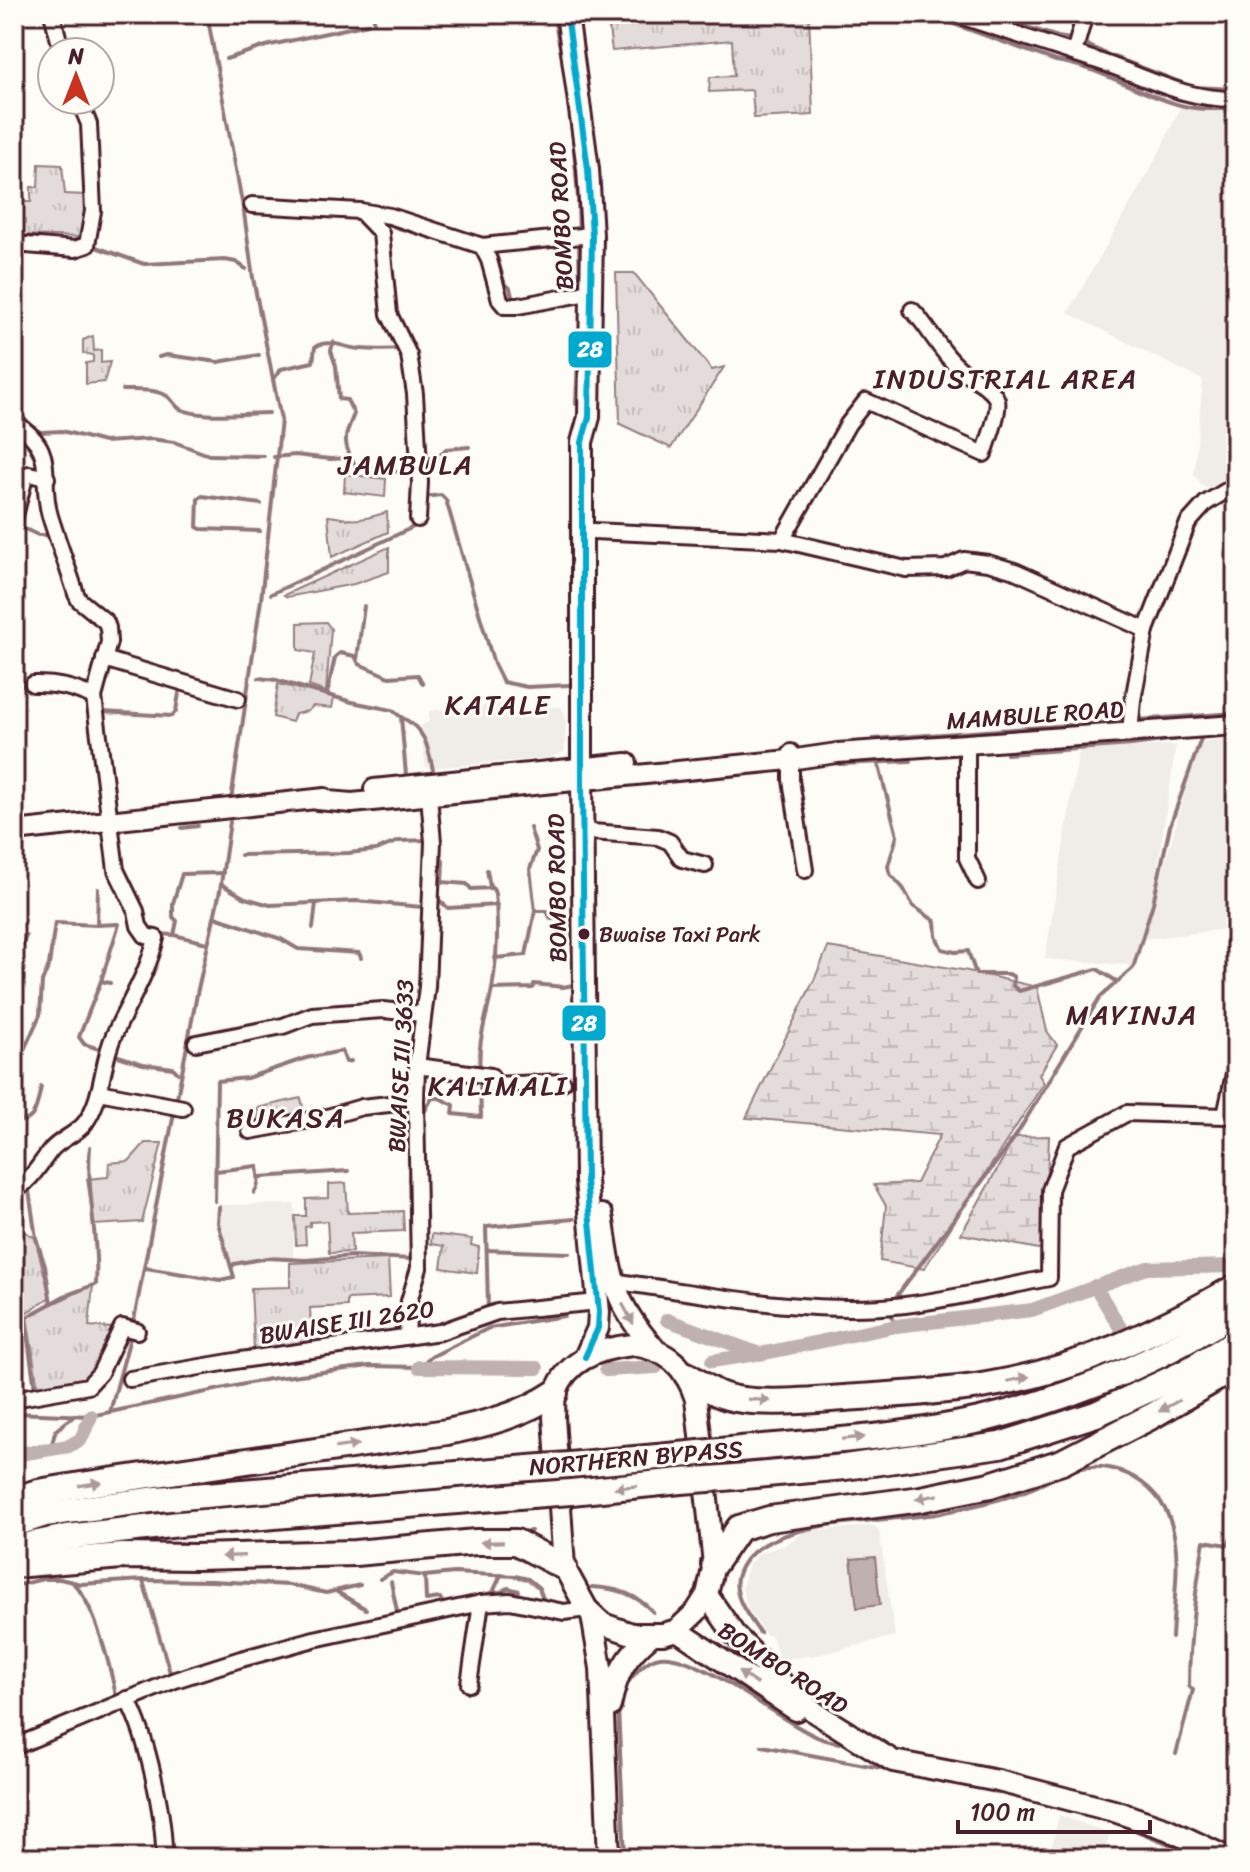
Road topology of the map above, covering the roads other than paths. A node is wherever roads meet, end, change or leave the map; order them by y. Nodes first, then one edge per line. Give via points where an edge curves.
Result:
1 (52, 14) edge
2 (567, 14) edge
3 (954, 14) edge
4 (1085, 14) edge
5 (58, 36) edge
6 (1074, 53) junction
7 (1236, 99) edge
8 (86, 116) edge
9 (252, 205) dead end
10 (360, 211) junction
11 (592, 235) junction
12 (14, 244) edge
13 (482, 246) junction
14 (592, 292) junction
15 (912, 310) dead end
16 (589, 417) junction
17 (14, 422) edge
18 (47, 478) junction
19 (1236, 485) edge
20 (418, 519) dead end
21 (14, 520) edge
22 (593, 531) junction
23 (782, 540) junction
24 (1146, 630) junction
25 (104, 659) junction
26 (33, 684) dead end
27 (94, 697) junction
28 (238, 699) dead end
29 (1236, 725) edge
30 (1130, 733) junction
31 (967, 743) junction
32 (791, 756) junction
33 (587, 773) junction
34 (429, 796) junction
35 (317, 800) junction
36 (110, 820) junction
37 (14, 831) edge
38 (592, 832) junction
39 (705, 865) dead end
40 (805, 870) dead end
41 (978, 881) dead end
42 (423, 1014) junction
43 (196, 1043) dead end
44 (1236, 1064) edge
45 (417, 1066) junction
46 (563, 1082) dead end
47 (99, 1092) junction
48 (416, 1101) junction
49 (176, 1106) dead end
50 (250, 1131) dead end
51 (14, 1191) edge
52 (612, 1281) junction
53 (1236, 1287) edge
54 (598, 1302) junction
55 (1236, 1311) edge
56 (130, 1329) dead end
57 (407, 1336) junction
58 (1236, 1342) edge
59 (654, 1348) junction
60 (585, 1357) junction
61 (1236, 1367) edge
62 (687, 1375) junction
63 (130, 1379) dead end
64 (555, 1393) junction
65 (14, 1399) edge
66 (14, 1500) edge
67 (14, 1524) edge
68 (14, 1548) edge
69 (714, 1564) junction
70 (14, 1565) edge
71 (564, 1567) junction
72 (707, 1595) junction
73 (481, 1603) junction
74 (590, 1612) junction
75 (677, 1630) junction
76 (650, 1636) junction
77 (469, 1684) dead end
78 (127, 1699) junction
79 (604, 1733) junction
80 (863, 1744) junction
81 (14, 1747) edge
82 (164, 1858) edge
83 (609, 1858) edge
84 (1228, 1858) edge

1 - 5 street
2 - 11 main road, BOMBO ROAD
3 - 6 street
4 - 6 street
6 - 7 street via 1176,91 1209,100
8 - 12 street via 93,211 87,245 75,249
9 - 10 street
10 - 13 street
10 - 20 street via 381,233 389,314 409,355
11 - 13 street
11 - 14 main road, BOMBO ROAD
13 - 14 street via 505,306
14 - 16 main road, BOMBO ROAD
15 - 23 street via 959,369 997,400 984,454 866,401
16 - 22 main road, BOMBO ROAD via 595,442
16 - 33 main road, BOMBO ROAD via 582,442
17 - 18 street via 43,452
18 - 21 street via 25,477
18 - 25 street via 49,511 76,594 108,628
19 - 24 street via 1206,503 1188,523
22 - 23 street
22 - 33 main road, BOMBO ROAD
23 - 24 street via 906,569 946,568 964,560 1000,565
24 - 30 street
25 - 27 street
25 - 28 street
26 - 27 street via 74,688
27 - 36 street
29 - 30 main road, MAMBULE ROAD
30 - 31 main road, MAMBULE ROAD
31 - 32 main road, MAMBULE ROAD
31 - 41 street via 967,858
32 - 33 main road, MAMBULE ROAD
32 - 40 street
33 - 34 main road
33 - 35 main road via 351,792
33 - 38 main road, BOMBO ROAD
33 - 54 main road, BOMBO ROAD via 586,1181
34 - 35 main road via 352,803
34 - 42 street, BWAISE III 3633 via 433,842
35 - 36 main road
36 - 37 main road
36 - 47 street via 116,870 139,926 146,936 156,938 150,965 111,1040
38 - 39 street via 658,837 670,842 682,859
38 - 52 main road, BOMBO ROAD via 598,1185
42 - 43 street via 383,1010 312,1015
42 - 45 street, BWAISE III 3633
44 - 52 street via 1225,1116 1127,1113 1067,1146 1050,1190 1049,1278 904,1305 841,1307
45 - 46 street via 491,1076 492,1085
45 - 48 street, BWAISE III 3633
47 - 49 street
47 - 51 street via 87,1121 53,1147
48 - 50 street
48 - 57 street, BWAISE III 3633 via 419,1268 409,1301
52 -> 59 main road, BOMBO ROAD via 632,1324
62 -> 53 highway via 719,1394 767,1401 987,1385 1095,1356 1175,1322
54 - 57 street, BWAISE III 2620 via 497,1312 440,1332
54 - 60 main road, BOMBO ROAD via 598,1328
67 -> 55 highway, NORTHERN BYPASS, bridge via 45,1514 158,1499 679,1455 903,1433 978,1420 1118,1377
56 - 65 street via 88,1386
57 - 63 street, BWAISE III 2620
58 -> 68 highway, NORTHERN BYPASS, bridge via 1096,1414 1000,1445 859,1466 179,1524
59 - 60 main road via 618,1346
59 - 62 main road, BOMBO ROAD
60 - 64 main road
61 -> 69 highway via 1062,1462 921,1499 769,1519 739,1528
62 - 69 main road via 696,1399
66 -> 64 highway via 81,1485 447,1432 528,1410
64 - 71 main road
69 - 72 main road
71 -> 70 highway via 516,1542 355,1553 122,1556
71 - 74 main road
72 - 75 main road
72 - 80 main road, BOMBO ROAD via 759,1661 816,1713
73 - 74 street via 510,1601
73 - 77 street
73 - 78 street via 278,1648
74 - 76 main road via 616,1630
74 - 79 main road via 601,1668
75 - 76 main road
80 -> 75 main road, BOMBO ROAD via 824,1730
76 - 79 main road via 629,1654 615,1680
78 - 81 street
78 - 82 street via 147,1754
79 - 83 main road
80 - 84 main road, BOMBO ROAD via 893,1761 998,1781 1128,1815

